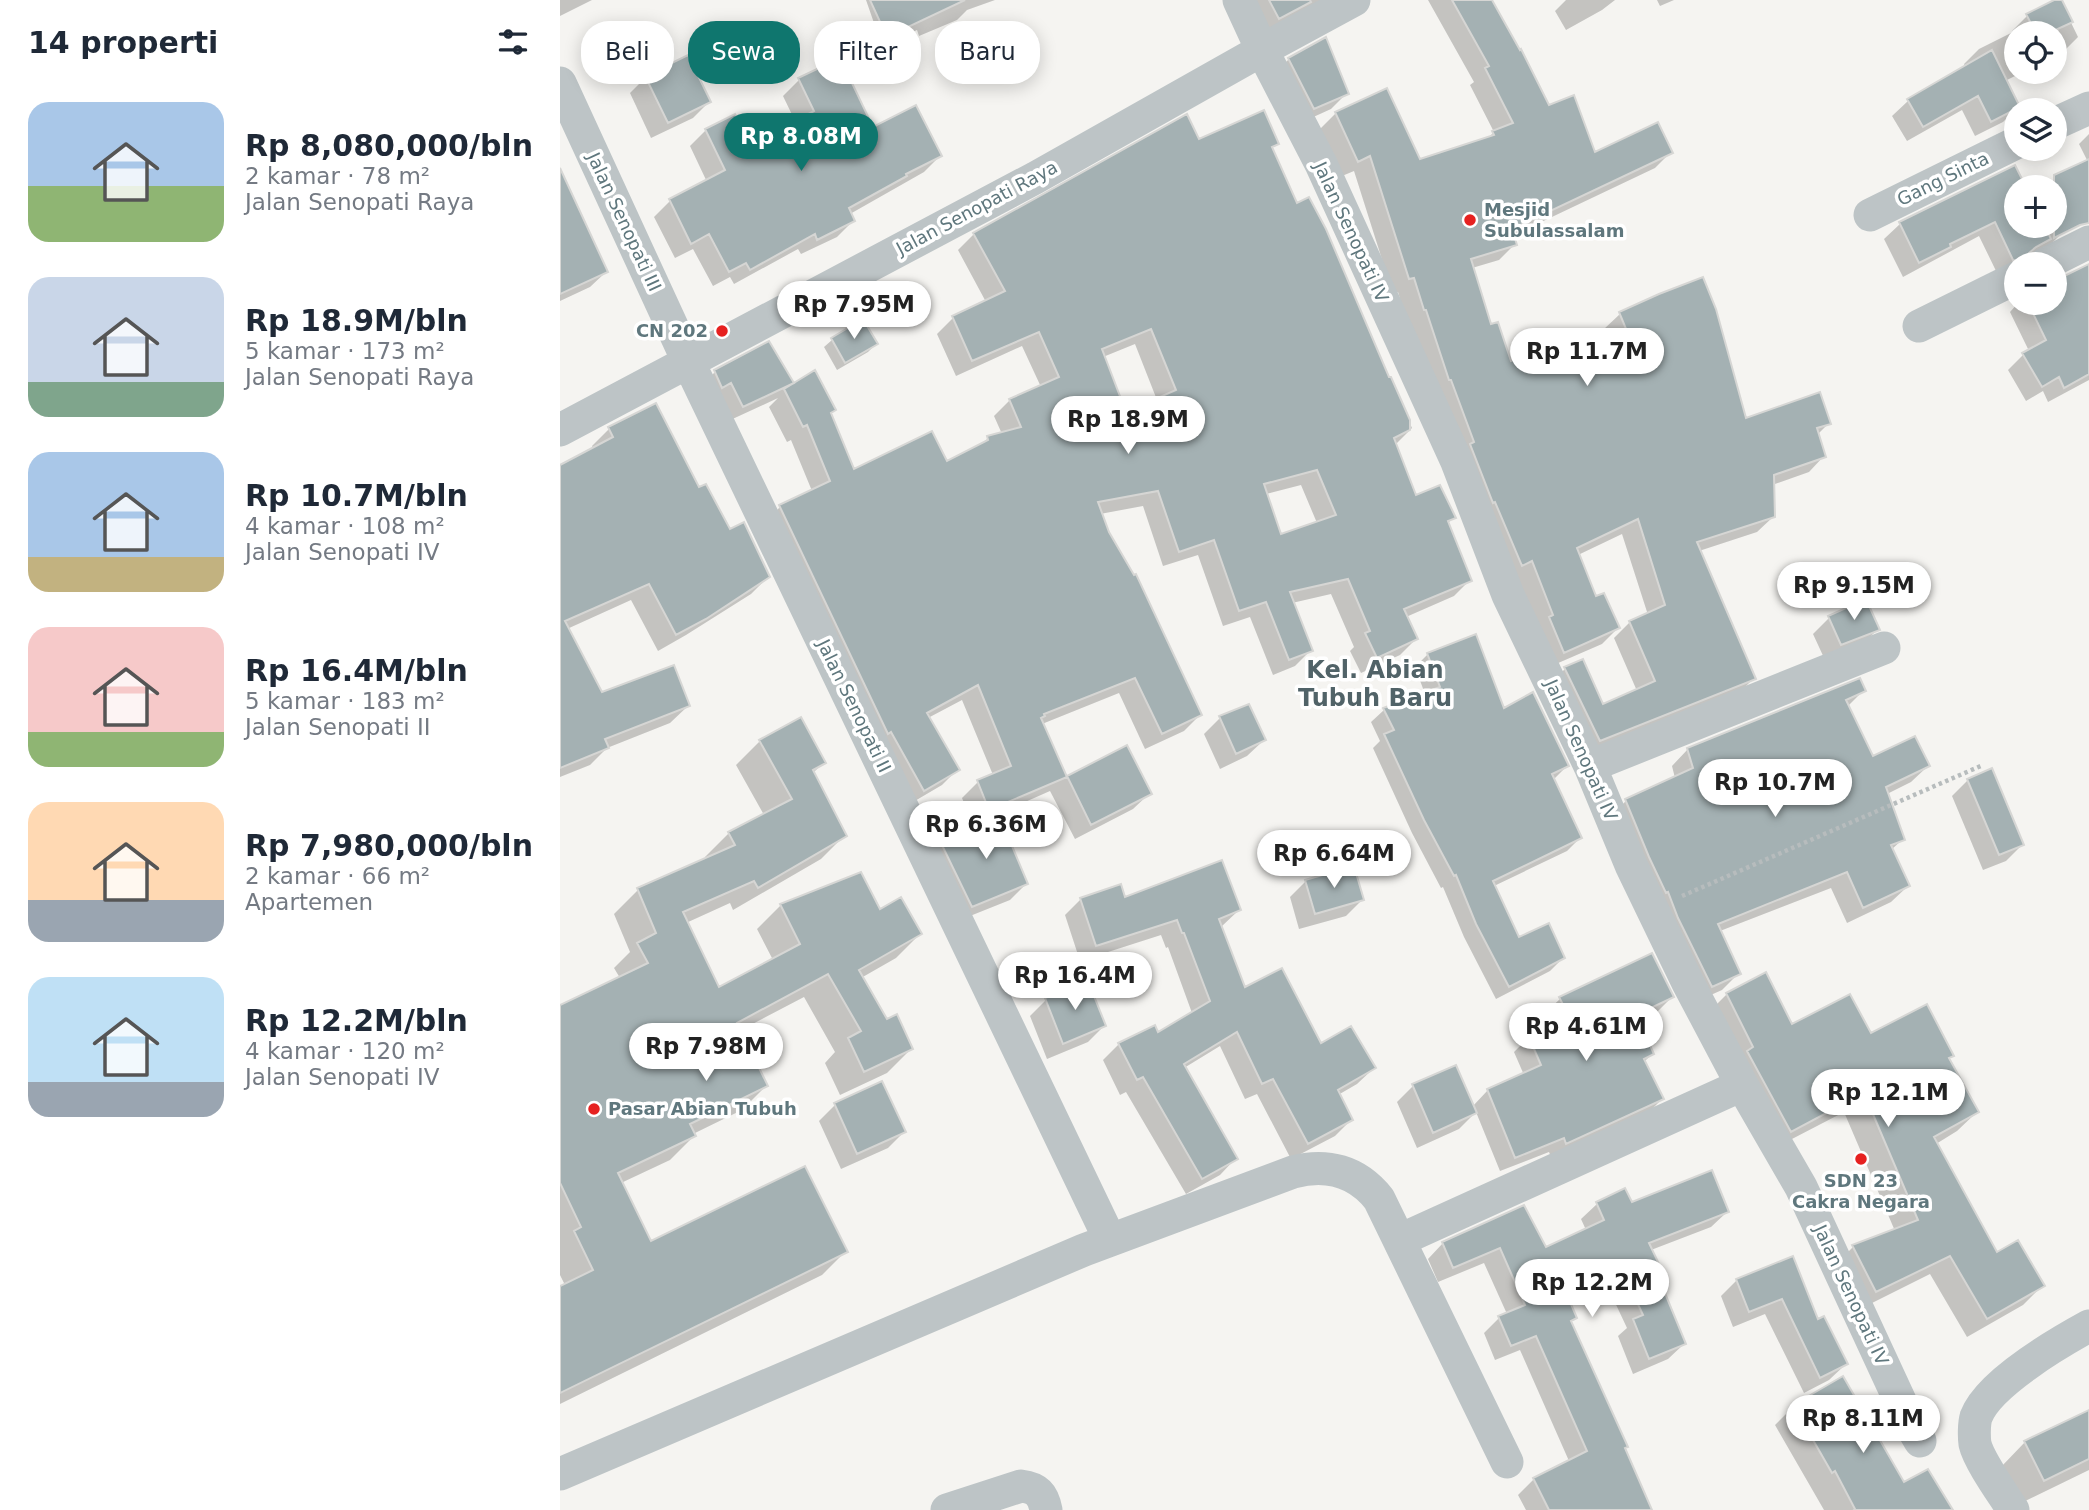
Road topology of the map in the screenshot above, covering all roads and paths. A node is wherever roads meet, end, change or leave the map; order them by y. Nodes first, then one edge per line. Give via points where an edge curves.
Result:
1 (1239, 0) edge
2 (1354, 0) edge
3 (1262, 50) junction
4 (560, 83) edge
5 (2089, 108) edge
6 (2067, 118) edge
7 (2004, 149) edge
8 (1870, 215) dead end
9 (2088, 246) edge
10 (2067, 255) edge
11 (2004, 284) edge
12 (1919, 326) dead end
13 (688, 361) junction
14 (560, 430) edge
15 (1884, 648) dead end
16 (1983, 765) dead end
17 (1590, 766) junction
18 (1653, 909) junction
19 (1742, 1084) junction
20 (1110, 1240) junction
21 (1400, 1240) junction
22 (2089, 1326) edge
23 (1920, 1441) dead end
24 (1507, 1462) dead end
25 (560, 1474) edge
26 (947, 1510) edge
27 (1046, 1510) edge
28 (2013, 1510) edge

1 - 3 street, Jalan Senopati IV
2 - 3 street, Jalan Senopati Raya
3 - 13 street, Jalan Senopati Raya via 1035,178
3 - 17 street, Jalan Senopati IV via 1321,164 1457,462 1508,595
4 - 13 street, Jalan Senopati III
5 - 6 street
7 - 8 street, Gang Sinta
9 - 10 street
11 - 12 street
13 - 14 street, Jalan Senopati Raya
13 - 20 street, Jalan Senopati II
15 - 17 street
16 - 18 path
17 - 18 street, Jalan Senopati IV
18 - 19 street, Jalan Senopati IV
19 - 21 street
19 - 23 street, Jalan Senopati IV via 1801,1187
20 - 21 street via 1317,1167 1352,1175 1371,1189
20 - 25 street
21 - 24 street
22 - 28 street via 1996,1389 1976,1416 1975,1444
26 - 27 street via 1021,1486 1033,1488

